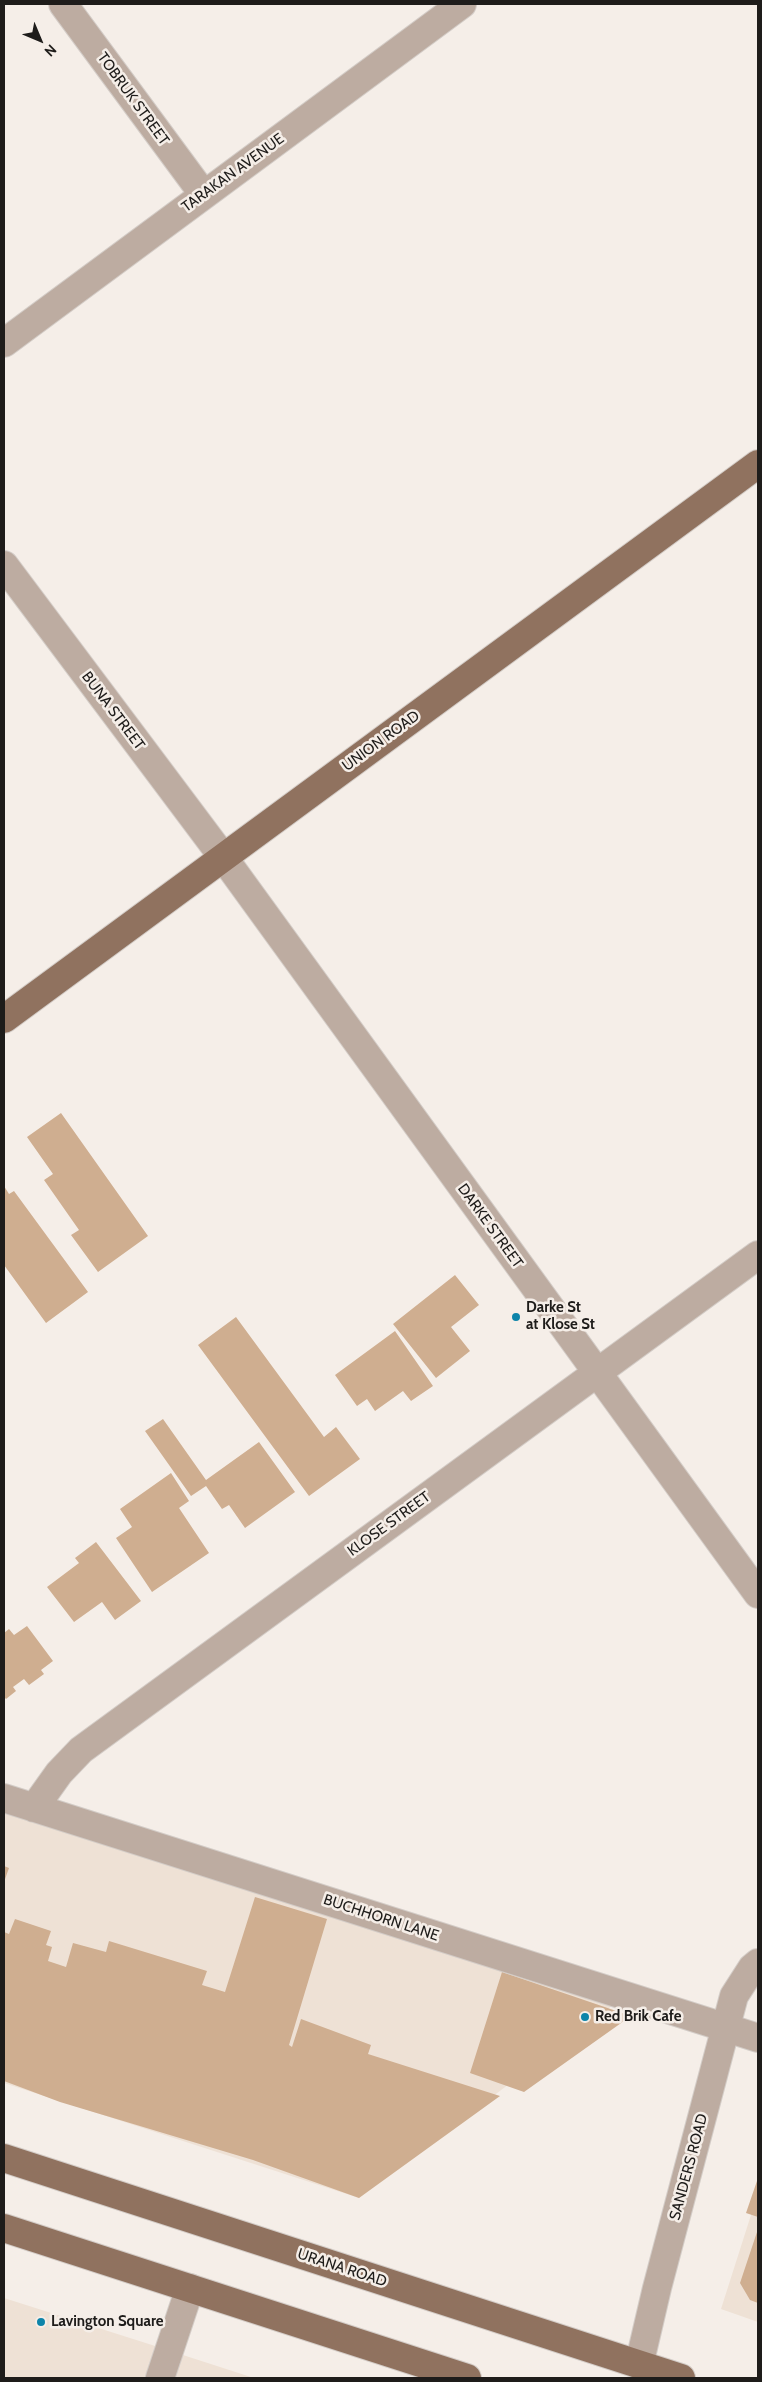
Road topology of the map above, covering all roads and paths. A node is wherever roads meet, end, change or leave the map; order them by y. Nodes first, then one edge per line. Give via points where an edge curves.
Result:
1 (63, 4) edge
2 (462, 4) edge
3 (204, 195) junction
4 (4, 343) edge
5 (758, 464) edge
6 (4, 565) edge
7 (223, 857) junction
8 (4, 1019) edge
9 (758, 1255) edge
10 (596, 1372) junction
11 (758, 1594) edge
12 (4, 1798) edge
13 (34, 1808) junction
14 (758, 1963) edge
15 (725, 2027) junction
16 (758, 2038) edge
17 (4, 2158) edge
18 (4, 2228) edge
19 (190, 2288) junction
20 (638, 2372) edge
21 (160, 2378) edge
22 (467, 2378) edge
23 (681, 2378) edge

1 - 3 street, TOBRUK STREET
2 - 3 street, TARAKAN AVENUE
3 - 4 street, TARAKAN AVENUE
5 - 7 main road, UNION ROAD
6 - 7 street, BUNA STREET
7 - 8 main road, UNION ROAD
7 - 10 street, DARKE STREET
9 - 10 street, KLOSE STREET
10 - 11 street, DARKE STREET
10 - 13 street, KLOSE STREET via 81,1750 59,1773
12 - 13 street, BUCHHORN LANE
13 - 15 street, BUCHHORN LANE
14 - 15 street, SANDERS ROAD via 734,1996
15 - 16 street, BUCHHORN LANE
15 - 20 street, SANDERS ROAD
17 - 20 main road, URANA ROAD
18 - 19 main road
19 - 21 street
19 - 22 main road
20 - 23 main road, URANA ROAD

